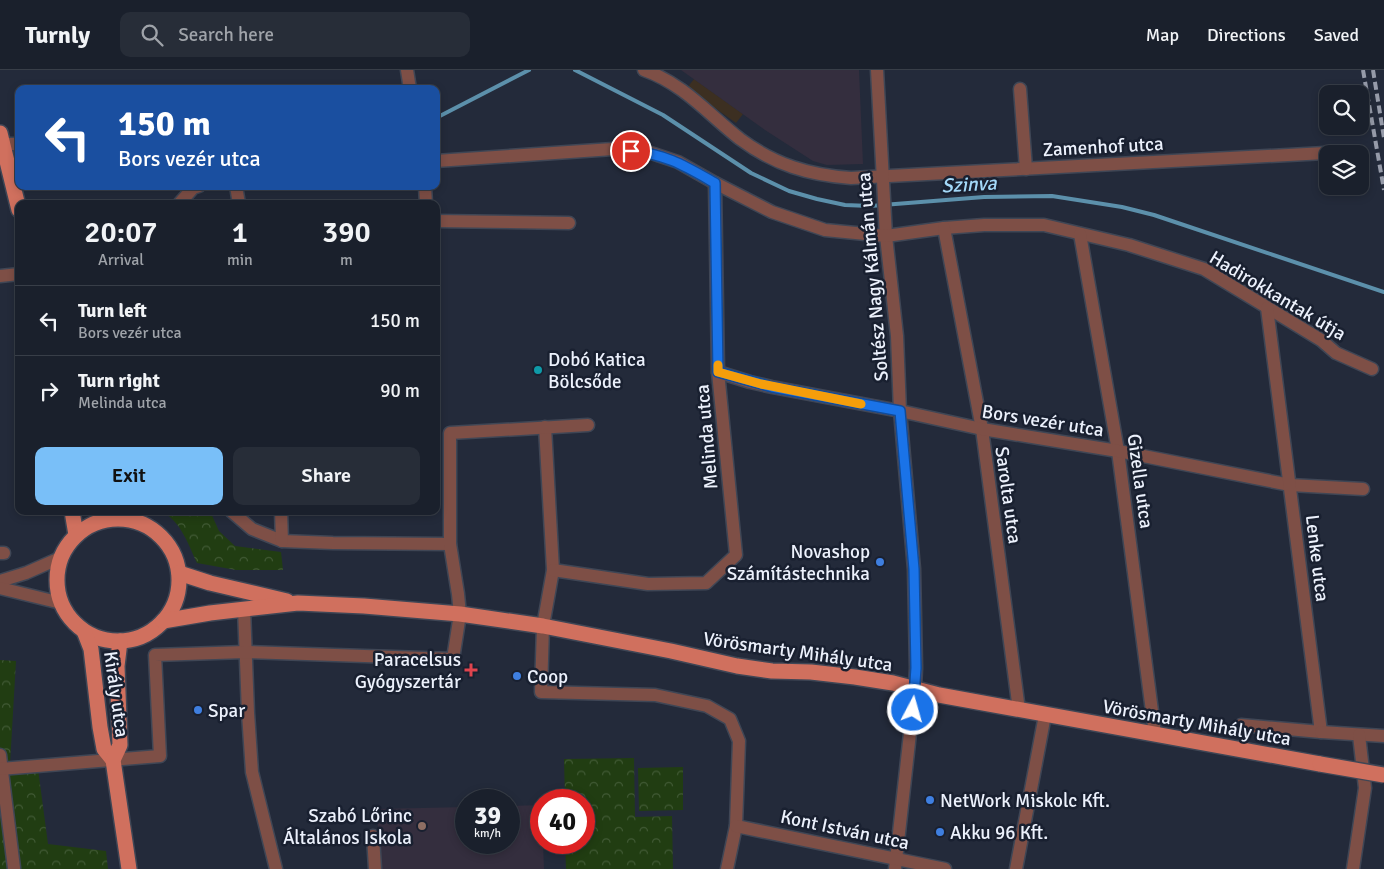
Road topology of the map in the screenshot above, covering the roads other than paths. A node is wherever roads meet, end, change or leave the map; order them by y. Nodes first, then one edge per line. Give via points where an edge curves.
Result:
1 (406, 70) edge
2 (644, 70) edge
3 (877, 70) edge
4 (409, 85) edge
5 (1020, 89) dead end
6 (1, 139) edge
7 (15, 143) edge
8 (1319, 153) edge
9 (440, 161) edge
10 (1026, 169) junction
11 (882, 176) junction
12 (715, 183) junction
13 (191, 190) edge
14 (16, 200) edge
15 (182, 200) edge
16 (440, 221) edge
17 (569, 223) dead end
18 (944, 228) junction
19 (886, 230) junction
20 (1080, 234) junction
21 (15, 274) edge
22 (0, 276) edge
23 (1267, 308) junction
24 (1372, 369) dead end
25 (718, 372) junction
26 (900, 411) junction
27 (588, 425) dead end
28 (545, 428) junction
29 (982, 430) junction
30 (1118, 451) junction
31 (1290, 485) junction
32 (1363, 489) dead end
33 (73, 515) edge
34 (120, 515) edge
35 (236, 515) edge
36 (281, 515) edge
37 (76, 535) junction
38 (282, 541) junction
39 (450, 544) junction
40 (60, 558) junction
41 (554, 570) junction
42 (179, 573) junction
43 (0, 581) edge
44 (0, 588) edge
45 (61, 603) junction
46 (298, 603) junction
47 (244, 610) junction
48 (460, 614) junction
49 (163, 621) junction
50 (542, 626) junction
51 (84, 631) junction
52 (120, 641) junction
53 (245, 652) junction
54 (916, 688) junction
55 (1019, 710) junction
56 (1045, 715) junction
57 (1241, 725) dead end
58 (1321, 732) junction
59 (1155, 734) junction
60 (1359, 735) junction
61 (1384, 736) edge
62 (0, 755) edge
63 (113, 760) junction
64 (1, 769) edge
65 (1384, 774) edge
66 (736, 826) junction
67 (373, 836) dead end
68 (895, 864) edge
69 (14, 868) edge
70 (129, 869) edge
71 (276, 869) edge
72 (375, 869) edge
73 (727, 869) edge
74 (945, 869) edge
75 (1016, 869) edge
76 (1353, 869) edge

1 - 4 street
2 - 11 street, Zamenhof utca via 674,84 740,139 778,162 826,176
3 - 11 street, Soltész Nagy Kálmán utca
5 - 10 street
6 - 7 street
6 - 14 main road
8 - 10 street, Zamenhof utca
9 - 12 street, Hadirokkantak útja via 613,150 648,152 678,162
10 - 11 street, Zamenhof utca
11 - 19 street, Soltész Nagy Kálmán utca
12 - 19 street, Hadirokkantak útja via 772,212 825,230
12 - 25 street, Melinda utca
13 - 15 street
16 - 17 street
18 - 19 street, Hadirokkantak útja
18 - 20 street, Hadirokkantak útja via 1044,225
18 - 29 street, Sarolta utca
19 - 26 street, Soltész Nagy Kálmán utca via 898,336
20 - 23 street, Hadirokkantak útja via 1129,245 1204,269
20 - 30 street, Gizella utca
21 - 22 street
23 - 24 street, Hadirokkantak útja via 1321,340 1336,353
23 - 31 street, Lenke utca
25 - 26 street, Bors vezér utca via 750,382
25 - 41 street, Melinda utca via 736,555 706,583 648,584
26 - 29 street, Bors vezér utca
26 - 54 street, Soltész Nagy Kálmán utca via 914,569
27 - 28 street
28 - 39 street via 450,433
28 - 41 street
29 - 30 street, Bors vezér utca
29 - 55 street, Sarolta utca
30 - 31 street, Bors vezér utca
30 - 59 street, Gizella utca
31 - 32 street, Bors vezér utca
31 - 58 street, Lenke utca
33 - 37 main road
34 - 37 main road via 93,523
34 - 42 main road via 150,527 161,536 170,547
35 - 38 street via 252,529
36 - 38 street
37 - 40 main road
38 - 39 street
39 - 48 street
40 - 43 street
40 - 45 main road via 56,580
41 - 50 street
42 - 46 main road, Vörösmarty Mihály utca
42 - 49 main road via 176,599
44 - 45 street
45 - 51 main road via 70,619
46 - 47 main road, Vörösmarty Mihály utca
46 - 48 main road, Vörösmarty Mihály utca
47 - 49 main road, Vörösmarty Mihály utca
47 - 53 street
48 - 50 main road, Vörösmarty Mihály utca
48 - 53 street via 453,660
49 - 52 main road via 150,632
50 - 54 main road, Vörösmarty Mihály utca via 737,666 855,677
50 - 66 street via 541,692 655,695 707,706 730,719 739,741
51 - 52 main road via 101,639
51 - 63 main road, Király utca via 92,649 104,749
52 - 63 main road, Király utca via 117,666 120,745
53 - 63 street via 155,655 160,756
53 - 71 street via 252,772
54 - 55 main road, Vörösmarty Mihály utca
54 - 68 street, Soltész Nagy Kálmán utca
55 - 56 main road, Vörösmarty Mihály utca
56 - 59 main road, Vörösmarty Mihály utca
56 - 75 street
57 - 58 street
58 - 60 street
59 - 65 main road, Vörösmarty Mihály utca, bridge
60 - 61 street
60 - 76 street via 1365,788
62 - 64 street
63 - 64 street
63 - 70 main road, Király utca
64 - 69 street
66 - 68 street, Kont István utca
66 - 73 street
67 - 72 street
68 - 74 street, Kont István utca

